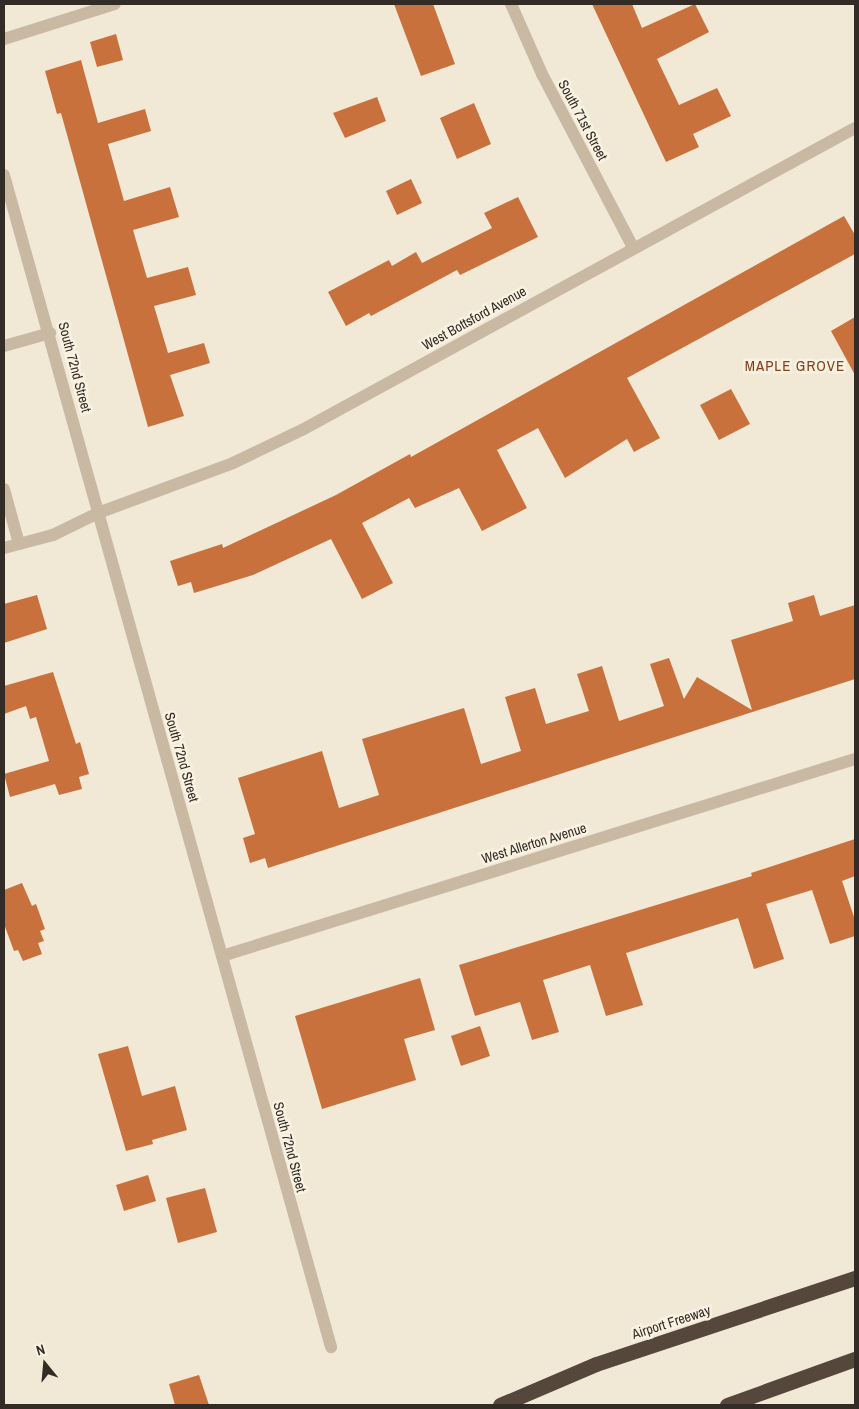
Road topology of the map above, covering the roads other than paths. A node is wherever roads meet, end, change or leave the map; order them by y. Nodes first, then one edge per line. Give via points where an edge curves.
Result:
1 (115, 4) edge
2 (511, 4) edge
3 (4, 39) edge
4 (855, 128) edge
5 (4, 175) edge
6 (633, 247) junction
7 (50, 333) junction
8 (4, 346) edge
9 (4, 489) edge
10 (98, 513) junction
11 (19, 544) junction
12 (4, 548) edge
13 (855, 759) edge
14 (222, 956) junction
15 (855, 1278) edge
16 (331, 1347) dead end
17 (855, 1359) edge
18 (500, 1405) edge
19 (727, 1405) edge

1 - 3 street
2 - 6 street, South 71st Street via 542,74
4 - 6 street, West Bottsford Avenue
5 - 7 street, South 72nd Street
6 - 10 street, West Bottsford Avenue via 302,430 233,463
7 - 8 street
7 - 10 street, South 72nd Street
9 - 11 street
10 - 11 street, West Bottsford Avenue via 53,535
10 - 14 street, South 72nd Street
11 - 12 street, West Bottsford Avenue
13 - 14 street, West Allerton Avenue
14 - 16 street, South 72nd Street
15 - 18 highway, Airport Freeway via 596,1364
17 - 19 highway

